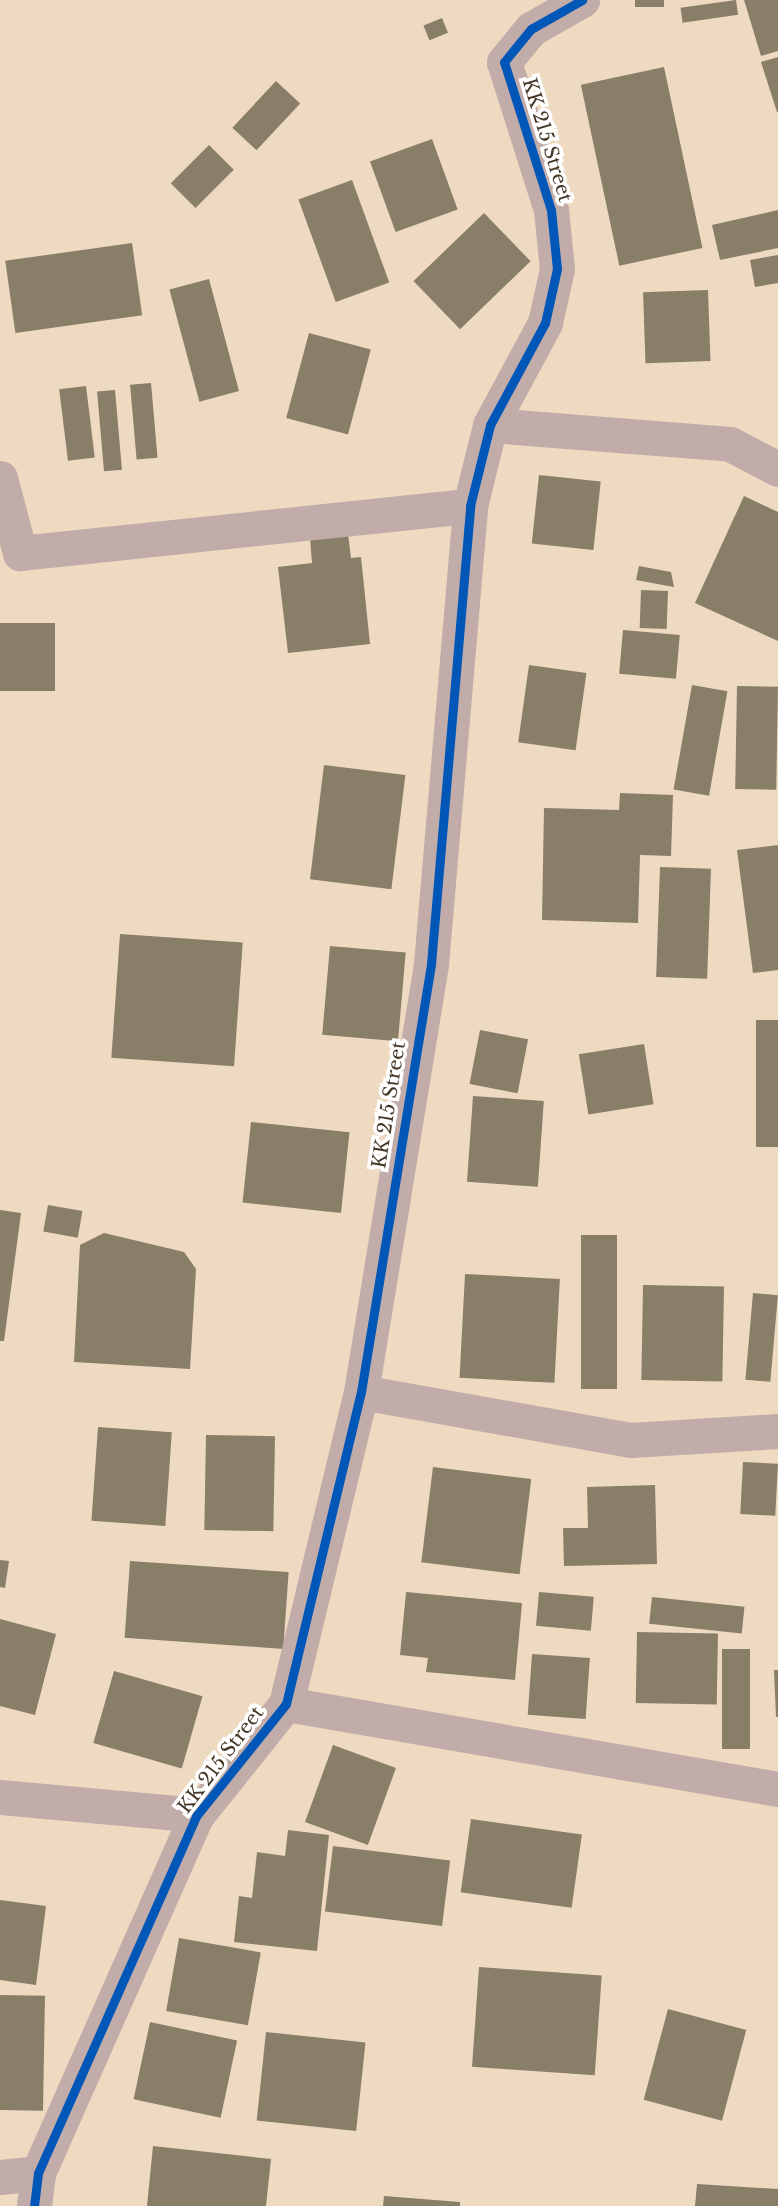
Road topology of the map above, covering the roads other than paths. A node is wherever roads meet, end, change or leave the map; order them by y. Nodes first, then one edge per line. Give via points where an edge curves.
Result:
1 (582, 0) edge
2 (490, 425) junction
3 (778, 469) edge
4 (0, 478) edge
5 (470, 506) junction
6 (361, 1392) junction
7 (778, 1431) edge
8 (286, 1704) junction
9 (778, 1788) edge
10 (0, 1797) edge
11 (197, 1815) junction
12 (0, 2177) edge
13 (36, 2190) edge

1 - 2 street, KK 215 Street via 531,29 505,62 551,209 557,269 545,323
2 - 3 street via 730,444
2 - 5 street, KK 215 Street
4 - 5 street via 20,553
5 - 6 street, KK 215 Street via 430,964
6 - 7 street via 631,1440
6 - 8 street, KK 215 Street
8 - 9 street
8 - 11 street, KK 215 Street
10 - 11 street
11 - 13 street, KK 215 Street
12 - 13 street

